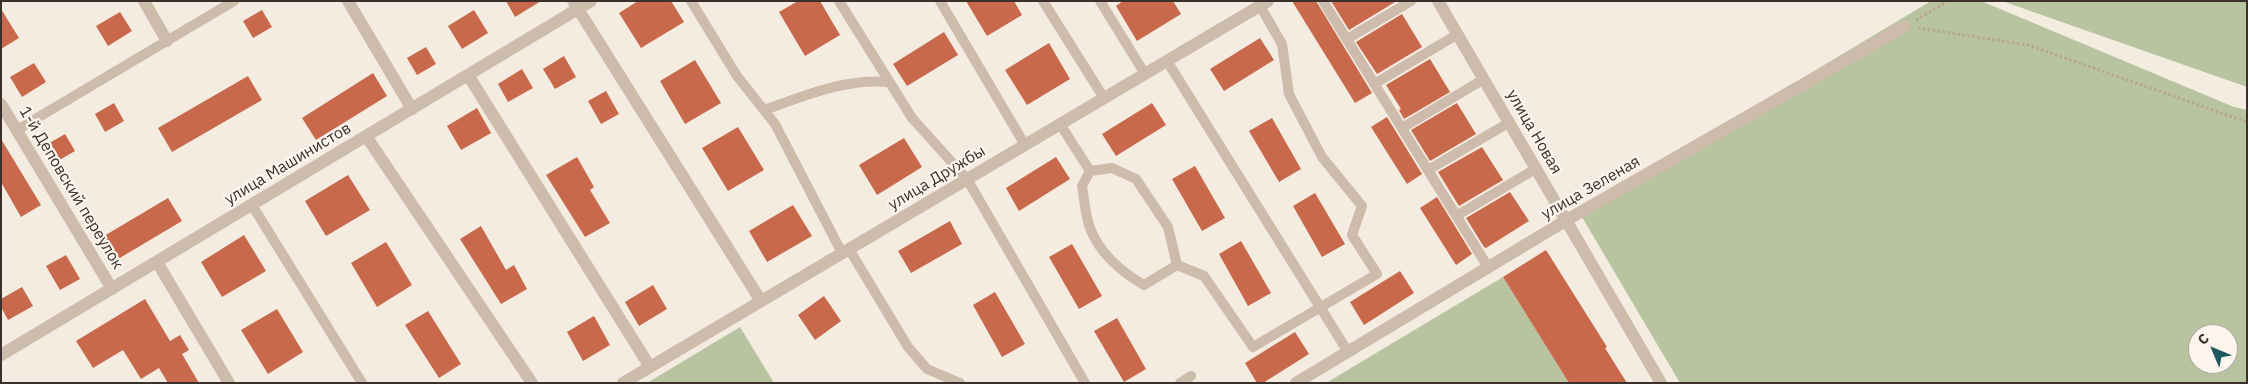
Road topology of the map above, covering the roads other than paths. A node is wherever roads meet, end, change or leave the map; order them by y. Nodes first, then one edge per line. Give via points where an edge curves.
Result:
1 (144, 1) edge
2 (234, 1) edge
3 (348, 1) edge
4 (591, 1) edge
5 (691, 1) edge
6 (839, 1) edge
7 (940, 1) edge
8 (1043, 1) edge
9 (1100, 1) edge
10 (1323, 1) edge
11 (1411, 1) edge
12 (1438, 1) edge
13 (1265, 3) edge
14 (576, 5) edge
15 (1905, 26) road end
16 (1458, 34) junction
17 (1347, 39) junction
18 (167, 41) junction
19 (1167, 61) junction
20 (1145, 74) junction
21 (468, 75) junction
22 (1484, 79) junction
23 (889, 82) junction
24 (1374, 84) junction
25 (1104, 98) junction
26 (1, 104) edge
27 (412, 109) junction
28 (764, 110) junction
29 (1510, 122) junction
30 (1060, 124) junction
31 (1402, 128) junction
32 (17, 130) junction
33 (366, 136) junction
34 (1025, 145) junction
35 (1537, 168) junction
36 (1428, 170) junction
37 (1090, 171) junction
38 (967, 179) junction
39 (252, 205) junction
40 (1456, 216) junction
41 (1565, 221) junction
42 (846, 251) junction
43 (157, 262) junction
44 (1177, 265) junction
45 (1488, 267) junction
46 (112, 289) junction
47 (761, 301) junction
48 (1320, 308) junction
49 (1348, 352) junction
50 (1, 355) edge
51 (650, 367) junction
52 (1191, 376) dead end
53 (230, 383) edge
54 (362, 383) edge
55 (532, 383) edge
56 (623, 383) edge
57 (960, 383) edge
58 (1085, 383) edge
59 (1180, 383) edge
60 (1296, 383) edge
61 (1661, 383) edge

1 - 18 street
2 - 18 lane
3 - 27 street
4 - 14 street, улица Машинистов
5 - 28 lane via 737,76
6 - 23 lane
7 - 34 lane
8 - 25 lane
9 - 20 lane
10 - 17 lane
11 - 17 lane
12 - 16 street, улица Новая
13 - 19 street, улица Дружбы
13 - 48 lane via 1282,44 1289,94 1322,157 1362,206 1352,235 1377,274
14 - 21 street, улица Машинистов
14 - 47 street
15 - 41 street, улица Зеленая
16 - 22 street, улица Новая
16 - 24 lane
17 - 24 lane
18 - 32 lane
19 - 20 street, улица Дружбы
19 - 48 lane
20 - 25 street, улица Дружбы
21 - 27 street, улица Машинистов
21 - 51 street
22 - 29 street, улица Новая
22 - 31 lane
23 - 28 lane via 869,80 843,84
23 - 38 lane via 912,118
24 - 31 lane
25 - 30 street, улица Дружбы
26 - 32 street, 1-й Деповский переулок
27 - 33 street, улица Машинистов
28 - 42 lane
29 - 35 street, улица Новая
29 - 36 lane
30 - 34 street, улица Дружбы
30 - 37 lane
31 - 36 lane
32 - 46 street, 1-й Деповский переулок
33 - 39 street, улица Машинистов
33 - 55 street
34 - 38 street, улица Дружбы
35 - 40 lane
35 - 41 street, улица Новая
36 - 40 lane
37 - 44 lane via 1112,168 1136,180 1168,227
37 - 44 lane via 1082,186 1089,226 1103,251 1125,274 1144,285
38 - 42 street, улица Дружбы
38 - 58 lane
39 - 43 street, улица Машинистов
39 - 54 lane
40 - 45 lane
41 - 45 street, улица Зеленая
41 - 61 street, улица Новая
42 - 47 street, улица Дружбы
42 - 57 lane via 908,347 928,369
43 - 46 street, улица Машинистов
43 - 53 street
44 - 48 lane via 1204,276 1253,347
45 - 49 street, улица Зеленая
46 - 50 street, улица Машинистов
47 - 51 street, улица Дружбы
48 - 49 lane
49 - 60 street, улица Зеленая
51 - 56 street, улица Дружбы
52 - 59 lane

